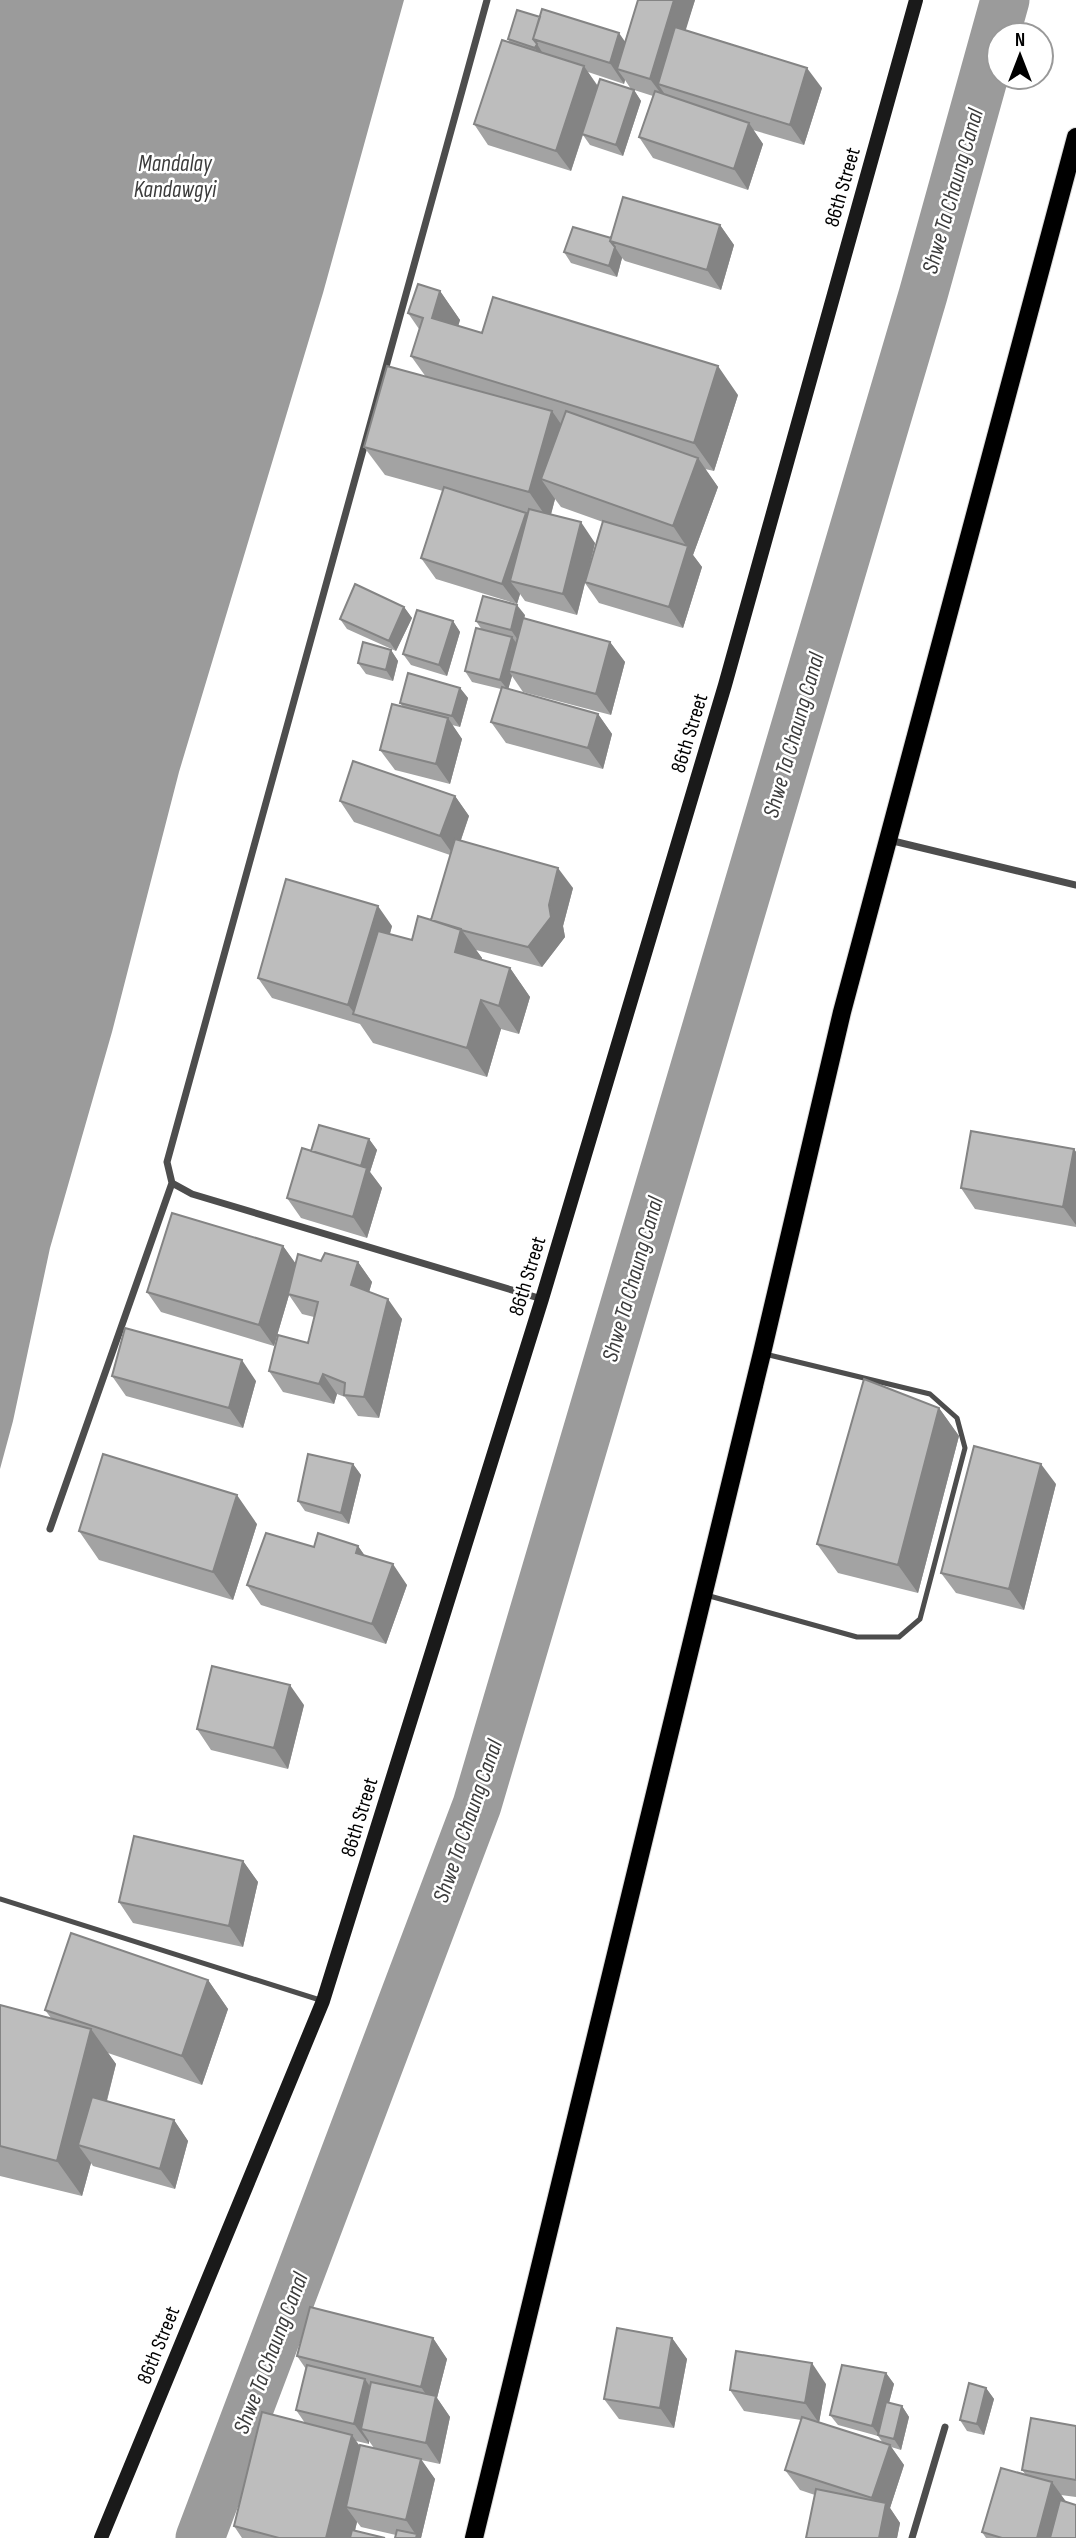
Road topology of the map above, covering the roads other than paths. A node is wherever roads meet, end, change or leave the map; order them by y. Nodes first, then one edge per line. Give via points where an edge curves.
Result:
1 (487, 0) edge
2 (916, 0) edge
3 (1076, 137) edge
4 (888, 840) junction
5 (1076, 885) edge
6 (172, 1183) junction
7 (542, 1299) junction
8 (762, 1353) junction
9 (51, 1529) dead end
10 (703, 1594) junction
11 (0, 1899) edge
12 (323, 2001) junction
13 (945, 2427) dead end
14 (101, 2538) edge
15 (474, 2538) edge
16 (912, 2538) edge

1 - 6 street via 172,1142 167,1162
2 - 7 main road, 86th Street via 725,685
3 - 4 main road
4 - 5 street
4 - 8 main road
6 - 7 street via 192,1194
6 - 9 street
7 - 12 main road, 86th Street
8 - 10 main road
8 - 10 lane via 930,1394 957,1418 965,1448 920,1619 899,1637 857,1637
10 - 15 main road
11 - 12 lane
12 - 14 main road, 86th Street
13 - 16 street

